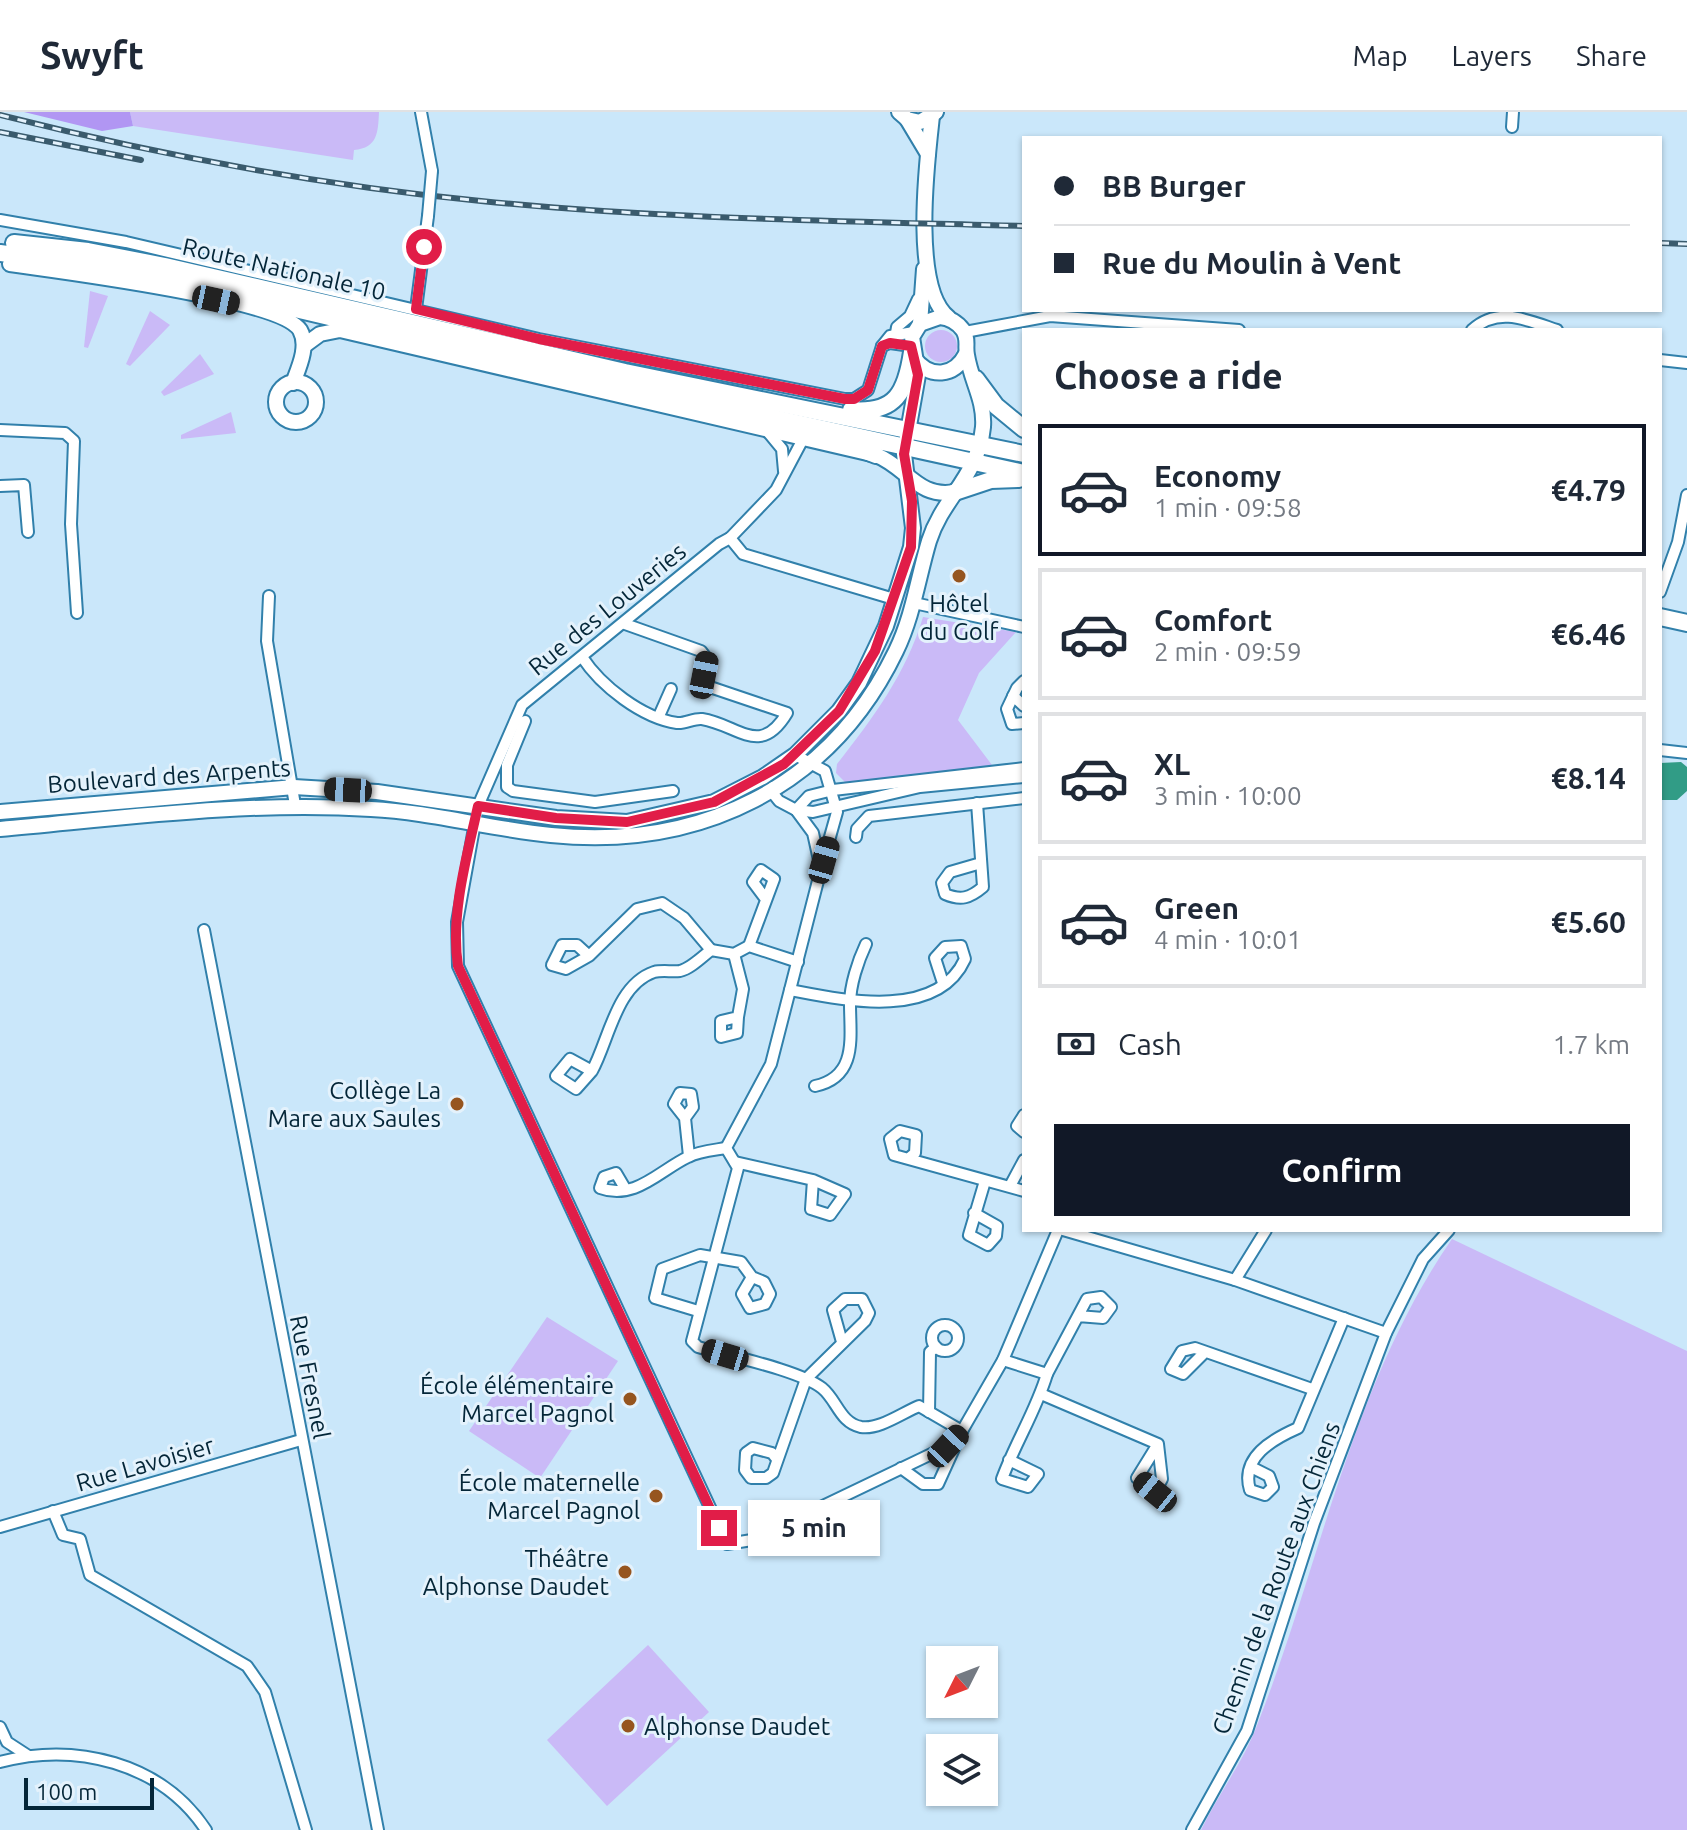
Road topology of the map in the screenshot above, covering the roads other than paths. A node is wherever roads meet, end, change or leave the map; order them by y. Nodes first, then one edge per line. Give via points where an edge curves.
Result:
1 (421, 112) edge
2 (1513, 112) edge
3 (934, 114) edge
4 (903, 116) edge
5 (1512, 127) dead end
6 (928, 154) junction
7 (0, 220) edge
8 (0, 242) edge
9 (925, 249) junction
10 (2, 261) edge
11 (920, 293) junction
12 (416, 309) junction
13 (949, 318) junction
14 (1212, 328) edge
15 (1474, 328) edge
16 (1551, 328) edge
17 (965, 332) junction
18 (896, 333) junction
19 (357, 335) junction
20 (914, 342) junction
21 (305, 345) junction
22 (882, 346) junction
23 (966, 354) junction
24 (1662, 360) edge
25 (1687, 363) edge
26 (976, 379) junction
27 (293, 383) junction
28 (312, 390) junction
29 (818, 409) junction
30 (1022, 427) edge
31 (0, 430) edge
32 (767, 431) junction
33 (808, 433) junction
34 (908, 437) junction
35 (978, 453) junction
36 (1022, 454) edge
37 (876, 455) joint
38 (1022, 472) edge
39 (783, 476) junction
40 (908, 476) junction
41 (1022, 480) edge
42 (0, 486) edge
43 (955, 492) junction
44 (1687, 495) edge
45 (28, 532) dead end
46 (730, 538) junction
47 (1682, 543) edge
48 (1662, 588) edge
49 (269, 596) dead end
50 (894, 599) junction
51 (914, 603) junction
52 (77, 613) dead end
53 (1662, 617) edge
54 (1687, 623) edge
55 (625, 624) junction
56 (1022, 627) edge
57 (1662, 628) edge
58 (1687, 634) edge
59 (582, 657) junction
60 (1022, 684) edge
61 (671, 689) dead end
62 (1013, 696) junction
63 (1022, 704) edge
64 (659, 716) junction
65 (525, 721) dead end
66 (1022, 724) edge
67 (1662, 750) edge
68 (1687, 753) edge
69 (789, 759) junction
70 (813, 761) junction
71 (502, 763) junction
72 (1022, 768) edge
73 (1022, 777) edge
74 (930, 786) junction
75 (294, 787) junction
76 (833, 790) junction
77 (673, 791) dead end
78 (771, 791) junction
79 (1022, 798) edge
80 (977, 803) junction
81 (295, 805) junction
82 (837, 805) junction
83 (478, 806) junction
84 (931, 809) junction
85 (796, 810) junction
86 (0, 812) edge
87 (474, 824) junction
88 (0, 829) edge
89 (856, 837) dead end
90 (981, 863) dead end
91 (821, 869) junction
92 (765, 898) dead end
93 (204, 930) dead end
94 (866, 944) dead end
95 (749, 946) junction
96 (711, 950) junction
97 (734, 954) junction
98 (589, 956) dead end
99 (798, 962) junction
100 (943, 983) dead end
101 (790, 990) junction
102 (850, 1002) junction
103 (738, 1017) dead end
104 (592, 1071) dead end
105 (815, 1086) dead end
106 (685, 1118) dead end
107 (726, 1148) junction
108 (689, 1156) junction
109 (909, 1158) dead end
110 (735, 1162) junction
111 (1022, 1164) edge
112 (813, 1180) dead end
113 (985, 1181) junction
114 (1010, 1186) junction
115 (626, 1190) dead end
116 (1022, 1190) edge
117 (974, 1213) dead end
118 (1060, 1232) edge
119 (1068, 1232) edge
120 (1265, 1232) edge
121 (1447, 1232) edge
122 (715, 1255) junction
123 (752, 1277) dead end
124 (1235, 1280) junction
125 (698, 1311) junction
126 (1078, 1316) dead end
127 (1344, 1318) junction
128 (1386, 1333) junction
129 (842, 1342) dead end
130 (936, 1347) dead end
131 (1204, 1353) dead end
132 (1003, 1360) junction
133 (1047, 1374) junction
134 (806, 1379) junction
135 (1312, 1389) junction
136 (1041, 1394) junction
137 (929, 1412) junction
138 (962, 1431) junction
139 (301, 1440) junction
140 (1158, 1444) dead end
141 (776, 1458) dead end
142 (1009, 1460) dead end
143 (1251, 1467) dead end
144 (901, 1468) junction
145 (53, 1511) junction
146 (0, 1527) edge
147 (0, 1727) edge
148 (27, 1755) junction
149 (0, 1762) edge
150 (206, 1830) edge
151 (306, 1830) edge
152 (378, 1830) edge
153 (1192, 1830) edge

1 - 12 street, bridge via 432,171
2 - 5 street
3 - 4 street via 920,122
3 - 6 street
4 - 6 street
6 - 9 street
7 - 12 street via 126,242
8 - 29 main road, Route Nationale 10 via 165,266 625,372
9 - 11 street, Boulevard des Arpents
9 - 13 street via 933,296
10 - 21 street via 278,313 300,331
10 - 33 main road via 138,272
11 - 18 street
11 - 20 street, Boulevard des Arpents via 924,317
12 - 22 street via 539,339 845,399 862,395 873,384
13 - 17 street
13 - 20 street via 932,318
14 - 17 street via 1050,316
15 - 16 street via 1501,316
17 - 23 street
18 - 20 street
18 - 22 street
19 - 21 street via 331,330
19 - 28 street via 328,339 313,351 308,377
19 - 32 street
20 - 22 street
20 - 23 street via 928,371 954,369
20 - 29 main road via 903,392 892,402 868,410
20 - 34 street, Boulevard des Arpents via 918,375
21 - 27 street
23 - 26 street
24 - 25 street
26 - 30 main road via 996,406
26 - 35 street via 983,410
27 - 28 street
27 - 28 street via 276,399 280,414 289,421 311,416 316,406
29 - 34 main road, Route Nationale 10
31 - 52 street via 65,433 74,441 71,524
32 - 33 street
32 - 39 street via 782,449
33 - 34 main road
33 - 37 main road
33 - 39 street
34 - 35 main road, Route Nationale 10
34 - 40 street, Boulevard des Arpents
35 - 36 main road, Route Nationale 10
35 - 38 main road
35 - 43 street, Boulevard des Arpents
37 - 40 street
39 - 46 street, Rue des Louveries via 770,498
40 - 43 street via 932,494
40 - 50 street, Boulevard des Arpents via 912,537
41 - 43 main road via 991,480
42 - 45 street via 24,485
43 - 51 street, Boulevard des Arpents via 935,525
44 - 47 street
46 - 50 street via 743,554
46 - 55 street, Rue des Louveries
47 - 48 street
49 - 75 street via 267,641
50 - 69 street, Boulevard des Arpents via 859,683 839,711
51 - 56 street
51 - 70 street, Boulevard des Arpents via 874,690 854,720
53 - 54 main road
55 - 59 street, Rue des Louveries
55 - 64 street via 701,651 707,659 704,685 787,713 777,731 761,737 700,719 679,723
57 - 58 main road
59 - 64 street via 641,710
59 - 71 street, Rue des Louveries via 522,705
60 - 62 street
61 - 64 street
62 - 63 street
62 - 66 street via 1009,721
65 - 71 street
67 - 68 street
69 - 70 street
69 - 78 street
69 - 83 street, Boulevard des Arpents via 714,802 627,822
70 - 76 street via 825,771
70 - 78 street, Boulevard des Arpents
71 - 77 street via 507,787 513,791 595,802
71 - 83 street, Rue des Louveries
72 - 76 street
73 - 74 street
74 - 82 street
74 - 84 street
75 - 81 street
75 - 83 street, Boulevard des Arpents
75 - 86 street, Boulevard des Arpents
76 - 82 street
76 - 85 street via 809,796
78 - 85 street
78 - 87 street, Boulevard des Arpents via 723,817 628,837 553,835
79 - 80 street
80 - 84 street
80 - 90 street
81 - 87 street, Boulevard des Arpents via 376,809
81 - 88 street, Boulevard des Arpents
82 - 85 street via 813,812
82 - 91 street
83 - 87 street, Rue des Louveries
84 - 89 street via 869,816
85 - 91 street via 813,833
87 - 144 street, Rue des Louveries via 457,922 458,966 727,1544 752,1540
91 - 99 street
92 - 95 street
93 - 139 street, Rue Fresnel
94 - 102 street
95 - 97 street
95 - 99 street
96 - 97 street
96 - 98 street via 684,918 662,903 637,909
96 - 104 street via 683,971 654,973 633,988 616,1012
97 - 103 street via 743,989
99 - 101 street
100 - 102 street via 927,993 880,1004
101 - 102 street
101 - 107 street via 771,1064
102 - 105 street via 853,1041 843,1068 830,1083
106 - 108 street
107 - 108 street
107 - 110 street
108 - 115 street via 654,1181
109 - 113 street
110 - 112 street
110 - 122 street via 738,1168
111 - 114 street
113 - 114 street
113 - 117 street
114 - 116 street
118 - 132 street
119 - 124 street
120 - 124 street
121 - 128 street, Chemin de la Route aux Chiens via 1423,1259
122 - 123 street via 741,1262
122 - 125 street
122 - 125 street via 662,1269 655,1298
124 - 127 street
125 - 134 street via 692,1335 698,1347
126 - 133 street
127 - 128 street
127 - 135 street
128 - 153 street, Chemin de la Route aux Chiens via 1314,1523 1247,1731
129 - 134 street
130 - 137 street via 930,1352
131 - 135 street
132 - 133 street
132 - 138 street
133 - 136 street
134 - 137 street via 824,1389 848,1422 859,1427 871,1428 919,1406
134 - 141 street
135 - 143 street via 1298,1428 1265,1443
136 - 140 street
136 - 142 street
137 - 138 street
138 - 144 street via 948,1446
138 - 144 street via 938,1484 923,1484
139 - 145 street, Rue Lavoisier
139 - 152 street, Rue Fresnel
145 - 146 street, Rue Lavoisier
145 - 151 street via 63,1535 80,1539 90,1575 247,1666 265,1692
147 - 148 street via 7,1742
148 - 149 street
148 - 150 street via 66,1753 121,1765 169,1791

